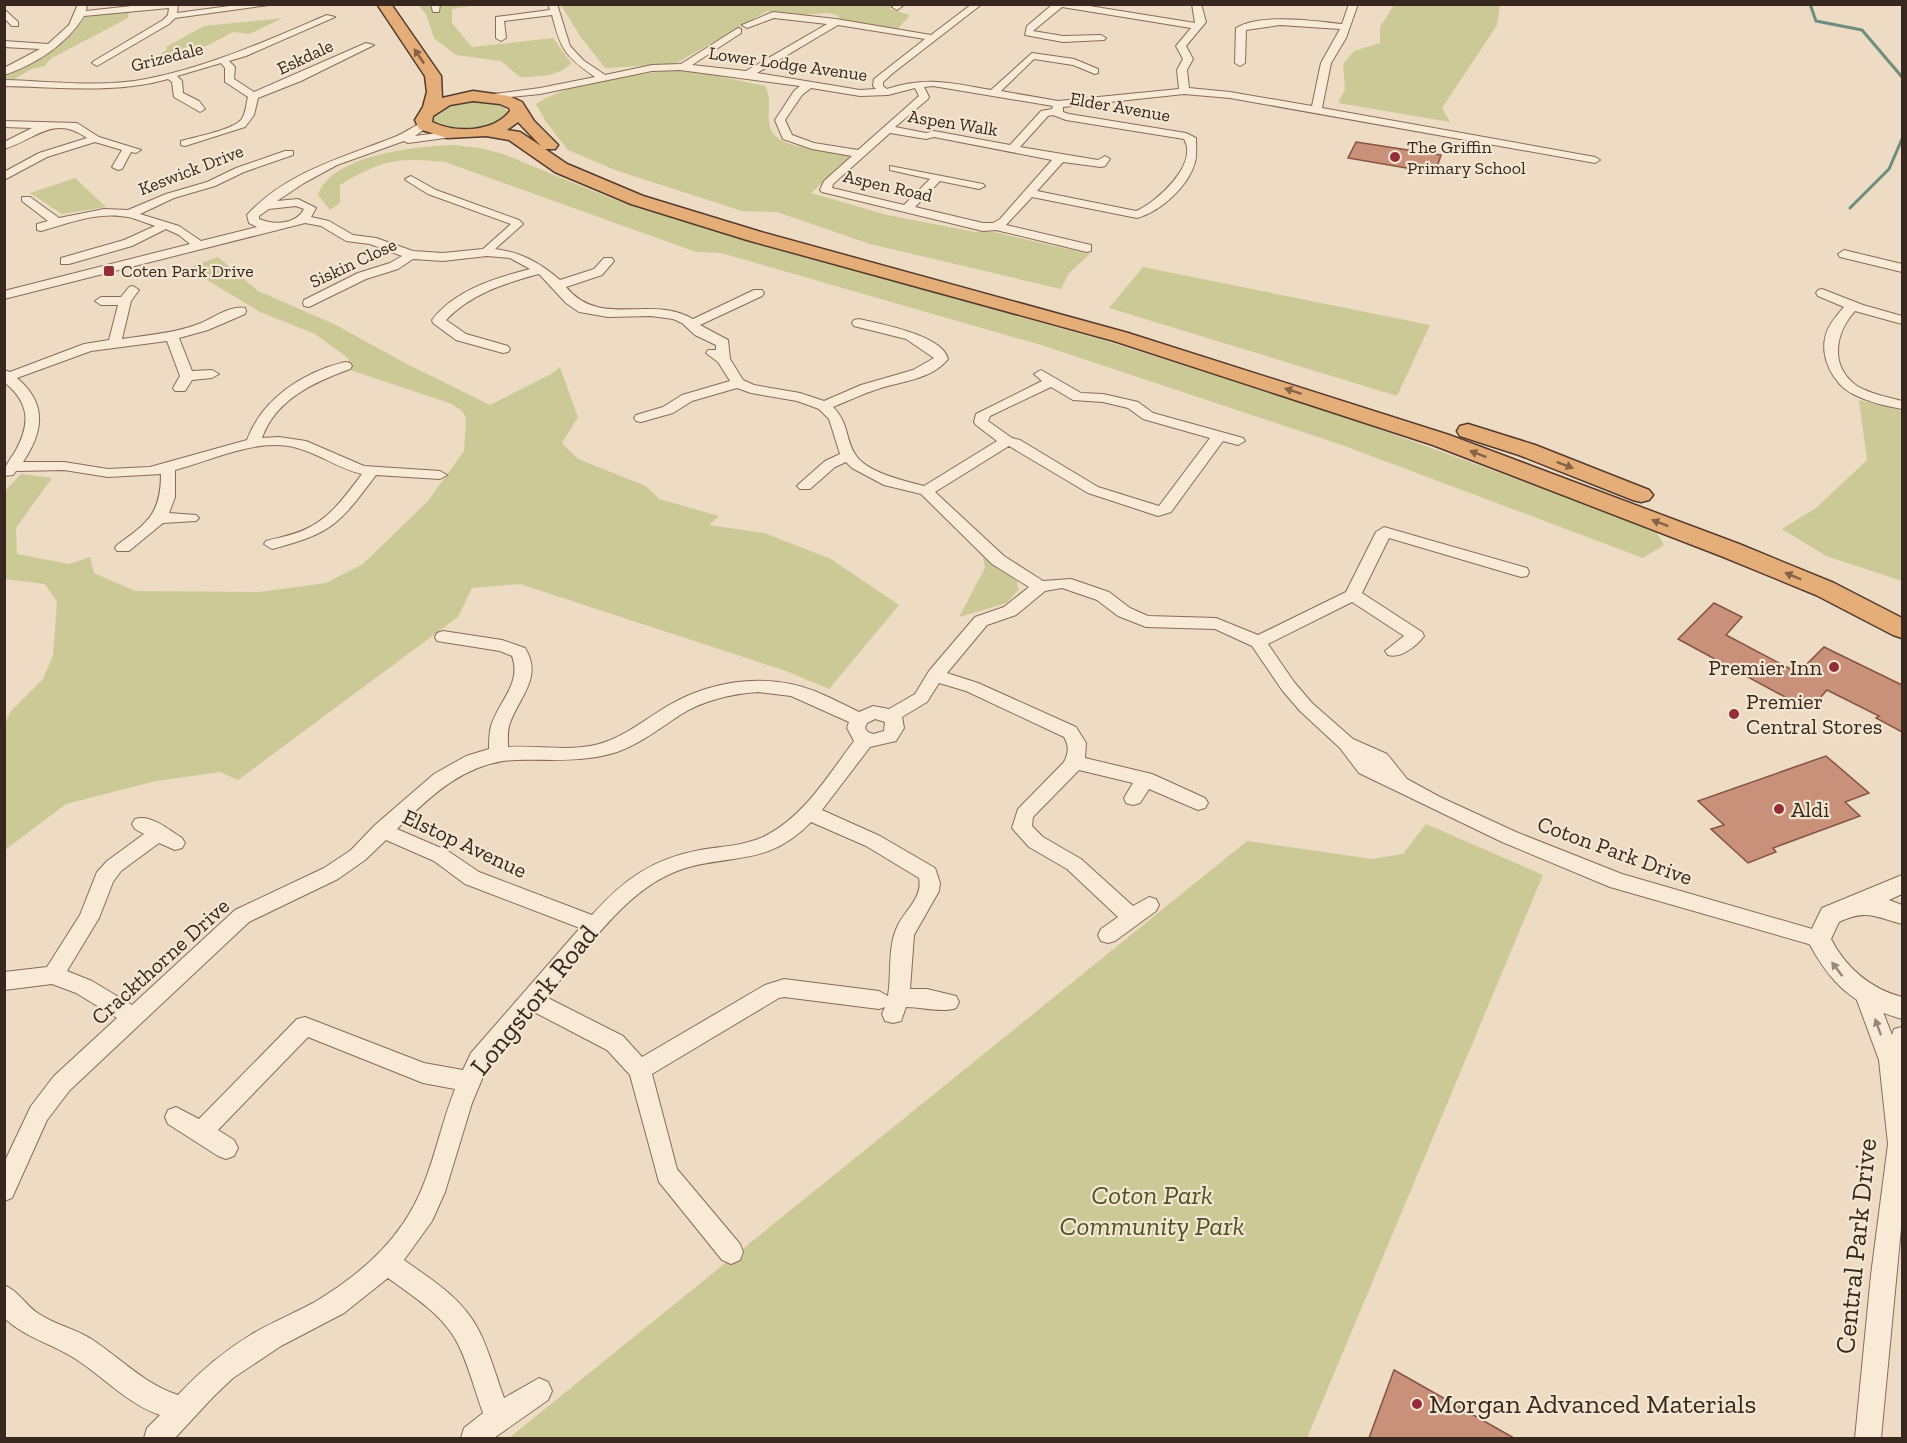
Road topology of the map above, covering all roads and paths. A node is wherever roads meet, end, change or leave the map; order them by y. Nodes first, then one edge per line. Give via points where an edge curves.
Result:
1 (272, 4) edge
2 (384, 4) edge
3 (401, 4) edge
4 (978, 4) edge
5 (1119, 4) edge
6 (1196, 4) edge
7 (1354, 4) edge
8 (1058, 5) edge
9 (117, 8) edge
10 (554, 8) edge
11 (82, 9) edge
12 (173, 9) edge
13 (4, 12) edge
14 (1112, 13) junction
15 (330, 17) dead end
16 (836, 22) junction
17 (15, 24) dead end
18 (1197, 26) junction
19 (1345, 27) junction
20 (501, 38) dead end
21 (935, 38) junction
22 (1101, 38) dead end
23 (4, 44) edge
24 (369, 45) dead end
25 (50, 47) junction
26 (223, 60) junction
27 (85, 63) dead end
28 (1240, 63) dead end
29 (683, 67) junction
30 (446, 70) dead end
31 (1095, 71) dead end
32 (4, 72) edge
33 (748, 74) junction
34 (170, 75) junction
35 (602, 77) junction
36 (10, 83) edge
37 (455, 84) dead end
38 (808, 84) junction
39 (918, 84) junction
40 (1108, 86) dead end
41 (540, 91) junction
42 (1184, 91) junction
43 (883, 92) junction
44 (993, 93) junction
45 (4, 94) edge
46 (253, 96) junction
47 (473, 96) junction
48 (494, 97) junction
49 (1119, 98) junction
50 (1058, 107) junction
51 (517, 108) junction
52 (200, 110) dead end
53 (1316, 111) junction
54 (428, 117) junction
55 (4, 124) edge
56 (98, 124) dead end
57 (46, 125) junction
58 (75, 125) junction
59 (887, 129) junction
60 (485, 131) junction
61 (452, 134) junction
62 (95, 138) junction
63 (185, 143) dead end
64 (391, 143) junction
65 (4, 146) edge
66 (1013, 148) junction
67 (289, 153) dead end
68 (862, 154) junction
69 (1060, 158) junction
70 (1105, 159) dead end
71 (1594, 160) dead end
72 (118, 167) dead end
73 (894, 168) dead end
74 (321, 170) junction
75 (4, 177) edge
76 (938, 177) junction
77 (411, 179) dead end
78 (979, 186) dead end
79 (1030, 193) junction
80 (26, 199) dead end
81 (298, 202) junction
82 (907, 209) junction
83 (256, 213) junction
84 (130, 214) junction
85 (303, 219) junction
86 (57, 222) junction
87 (164, 226) junction
88 (270, 226) junction
89 (996, 226) junction
90 (41, 227) dead end
91 (197, 244) junction
92 (1087, 248) dead end
93 (487, 252) junction
94 (411, 255) junction
95 (1844, 255) dead end
96 (65, 261) dead end
97 (608, 261) dead end
98 (1902, 267) edge
99 (541, 270) junction
100 (558, 285) junction
101 (758, 293) dead end
102 (1822, 293) dead end
103 (4, 295) edge
104 (100, 301) dead end
105 (309, 303) dead end
106 (1852, 306) junction
107 (213, 309) dead end
108 (240, 311) dead end
109 (226, 317) junction
110 (1902, 320) edge
111 (859, 323) dead end
112 (696, 328) junction
113 (172, 336) junction
114 (514, 339) dead end
115 (115, 342) junction
116 (345, 366) dead end
117 (212, 374) dead end
118 (292, 375) dead end
119 (6, 376) edge
120 (307, 381) junction
121 (738, 383) junction
122 (1902, 405) edge
123 (824, 406) junction
124 (641, 418) dead end
125 (1219, 436) junction
126 (1238, 441) dead end
127 (1008, 442) junction
128 (253, 443) junction
129 (848, 456) junction
130 (168, 468) junction
131 (8, 471) edge
132 (372, 471) junction
133 (440, 475) dead end
134 (805, 486) dead end
135 (926, 491) junction
136 (160, 518) junction
137 (191, 518) dead end
138 (311, 532) junction
139 (1720, 536) junction
140 (272, 544) dead end
141 (324, 544) dead end
142 (1745, 546) junction
143 (123, 548) dead end
144 (1521, 572) dead end
145 (1040, 587) junction
146 (1353, 595) junction
147 (1902, 608) edge
148 (1902, 629) edge
149 (443, 637) dead end
150 (1258, 642) junction
151 (1395, 651) dead end
152 (935, 675) junction
153 (890, 716) junction
154 (859, 719) junction
155 (866, 739) junction
156 (498, 754) junction
157 (1074, 762) junction
158 (1144, 779) junction
159 (1133, 798) dead end
160 (1198, 803) dead end
161 (808, 812) junction
162 (382, 830) junction
163 (159, 833) dead end
164 (1902, 884) edge
165 (1149, 905) dead end
166 (1858, 905) junction
167 (1902, 915) edge
168 (1132, 917) junction
169 (594, 925) junction
170 (1108, 935) dead end
171 (1819, 939) junction
172 (53, 975) junction
173 (4, 981) edge
174 (1866, 995) junction
175 (530, 999) junction
176 (948, 1002) dead end
177 (891, 1004) junction
178 (1902, 1008) edge
179 (134, 1017) junction
180 (1902, 1036) edge
181 (1890, 1060) junction
182 (640, 1070) junction
183 (467, 1081) junction
184 (176, 1117) dead end
185 (201, 1132) junction
186 (226, 1148) dead end
187 (4, 1190) edge
188 (731, 1252) dead end
189 (386, 1262) junction
190 (4, 1297) edge
191 (539, 1391) dead end
192 (183, 1410) junction
193 (498, 1418) junction
194 (158, 1438) edge
195 (474, 1438) edge
196 (1868, 1438) edge

1 - 12 street
54 -> 2 highway via 435,92 432,76
3 - 30 highway
4 - 21 street
5 - 14 street
6 - 18 street via 1201,17
7 - 19 street
8 - 14 street
8 - 22 street via 1028,33 1063,39
9 - 11 street
9 - 12 street
10 - 20 street via 500,19
10 - 35 street via 565,45
11 - 25 street via 73,25
12 - 27 street via 102,63
13 - 17 street
14 - 18 street
15 - 26 street, Grizedale
16 - 21 street
16 - 29 street via 773,15 742,28
16 - 33 street
18 - 42 street via 1181,46 1188,59 1182,70
19 - 28 street via 1257,24 1241,28
19 - 53 street via 1326,63
21 - 43 street via 878,81
23 - 25 street
24 - 46 street, Eskdale via 284,86
25 - 32 street
26 - 34 street, Grizedale
26 - 46 street via 230,67 229,80
29 - 33 street, Lower Lodge Avenue
29 - 35 street, Lower Lodge Avenue
31 - 44 street via 1032,56
33 - 38 street, Lower Lodge Avenue
34 - 36 street, Grizedale via 130,84
34 - 52 street via 177,81 178,95
35 - 41 street, Lower Lodge Avenue
36 - 45 street
37 - 47 highway
38 - 43 street, Lower Lodge Avenue via 860,93
38 - 68 street via 780,120 787,137 812,146
39 - 43 street, Lower Lodge Avenue
39 - 44 street, Lower Lodge Avenue via 944,84
39 - 59 street, Aspen Road via 924,97
40 - 49 street
41 - 48 street, Lower Lodge Avenue
41 - 51 street, Lower Lodge Avenue
42 - 49 street, Lower Lodge Avenue
42 - 53 street, Lower Lodge Avenue
44 - 50 street, Lower Lodge Avenue
46 - 63 street via 245,124
47 - 48 highway
47 - 54 highway via 449,101
48 - 51 highway
49 - 50 street, Lower Lodge Avenue
50 - 66 street via 1045,113
50 - 79 street, Elder Avenue via 1057,113 1066,117 1191,138 1189,166 1149,212 1137,215
51 - 60 highway via 508,123
51 -> 139 highway via 528,125 550,145 588,169 631,188 1193,342 1527,450
53 - 71 street, Lower Lodge Avenue
54 - 61 highway via 440,132
54 - 64 street via 413,134
55 - 57 street
56 - 58 street
57 - 58 street
57 - 65 street
58 - 62 street
59 - 66 street, Aspen Walk
59 - 68 street, Aspen Road
60 - 61 highway
139 -> 60 highway via 1441,440 1087,327 637,200 561,168 514,136
61 - 64 street
62 - 72 street via 132,149
62 - 75 street via 43,155
64 - 74 street
66 - 69 street
67 - 84 street, Keswick Drive via 262,158 201,188 154,201
68 - 82 street, Aspen Road via 828,183 826,190
69 - 70 street via 1101,164
69 - 79 street
73 - 76 street
74 - 81 street via 303,189
74 - 83 street via 284,189
76 - 78 street
76 - 82 street
77 - 93 street via 432,192 517,224
79 - 89 street
80 - 86 street
81 - 83 street via 277,203
81 - 85 street via 310,208
82 - 89 street, Aspen Road via 983,227
83 - 88 street via 253,221
83 - 91 street via 239,226
84 - 86 street, Keswick Drive via 104,212
84 - 87 street, Keswick Drive
85 - 88 street
85 - 94 street via 325,223 350,238 372,241
86 - 90 street, Keswick Drive
87 - 91 street, Keswick Drive via 183,231
87 - 96 street, Keswick Drive via 128,243
88 - 91 street
89 - 92 street, Aspen Road
91 - 103 street
93 - 94 street
93 - 99 street via 513,255
94 - 105 street, Siskin Close
95 - 98 street
97 - 100 street via 598,272
99 - 100 street
99 - 114 street via 482,289 438,320 462,338 498,354
100 - 112 street via 570,300 585,309 664,313
101 - 112 street
102 - 106 street
104 - 115 street via 129,295
106 - 110 street
106 - 122 street via 1835,324 1829,346 1837,375 1864,395
107 - 109 street
108 - 109 street
109 - 113 street
111 - 123 street via 911,336 940,354 941,359 933,366
112 - 121 street via 705,348 723,359
113 - 115 street
113 - 117 street via 183,382
115 - 119 street via 70,352
116 - 120 street
118 - 120 street
119 - 131 street via 29,400 32,418 24,450
120 - 128 street via 261,420
121 - 123 street via 763,393 800,397
121 - 124 street via 687,398 668,410
123 - 129 street via 836,418
125 - 126 street
125 - 127 street via 1166,509 1158,511 1093,490 1016,443
125 - 127 street via 1148,416 1133,405 1078,397 1046,378 983,414 981,422
127 - 135 street
128 - 130 street
128 - 132 street via 301,444 351,467
129 - 134 street via 830,464
129 - 135 street via 877,477
130 - 131 street via 108,473 64,466
130 - 136 street via 169,489
132 - 133 street
132 - 138 street via 341,512
135 - 145 street via 998,560
136 - 137 street
136 - 143 street
138 - 140 street
138 - 141 street
139 - 142 highway
142 - 147 highway via 1792,555
148 -> 142 highway
144 - 146 street via 1384,532
145 - 150 street via 1071,584 1103,596 1124,612 1146,621 1216,624
145 - 152 street via 1010,611 981,621
146 - 150 street
146 - 151 street via 1416,636
149 - 156 street via 519,652 525,665 524,677 500,726
150 - 171 street, Coton Park Drive via 1288,686 1366,768 1509,837 1617,881
152 - 153 street via 921,698
152 - 157 street via 972,687 1070,732 1077,741
153 - 154 street via 873,712
153 - 155 street via 896,728 890,736 879,741
154 - 155 street via 856,728
154 - 156 street, Crackthorne Drive via 808,695 769,686 731,687 704,695 622,743 588,753
155 - 161 street, Longstork Road
156 - 162 street, Crackthorne Drive via 452,771
157 - 158 street
157 - 168 street via 1024,816 1022,828 1036,842 1082,870
158 - 159 street
158 - 160 street
161 - 169 street, Longstork Road via 777,839 751,851 689,859 642,878
161 - 177 street via 873,841 928,874 931,893 904,937
162 - 169 street, Elstop Avenue via 441,856 472,878
162 - 179 street, Crackthorne Drive via 327,877 242,916
163 - 172 street via 104,878 90,918
164 - 166 street
165 - 168 street
166 - 167 street via 1882,907
166 - 171 street via 1830,915
168 - 170 street
169 - 175 street, Longstork Road
174 -> 171 street via 1842,976
172 - 173 street
172 - 179 street via 84,987
174 - 178 street
181 -> 174 street, Central Park Drive
175 - 182 street via 615,1042
175 - 183 street, Longstork Road via 479,1060
176 - 177 street via 927,998
177 - 182 street via 784,988
179 - 187 street, Crackthorne Drive via 63,1083 39,1113
180 - 181 street
181 - 196 street, Central Park Drive via 1900,1144
182 - 188 street via 667,1174
183 - 185 street via 423,1073 305,1026
183 - 189 street, Longstork Road via 437,1185 410,1233
184 - 185 street
185 - 186 street
189 - 192 street, Longstork Road via 323,1312 276,1334 232,1362
189 - 193 street via 435,1297 458,1321 469,1338
190 - 192 street via 29,1323 82,1348 152,1399
191 - 193 street
192 - 194 street, Longstork Road
193 - 195 street

